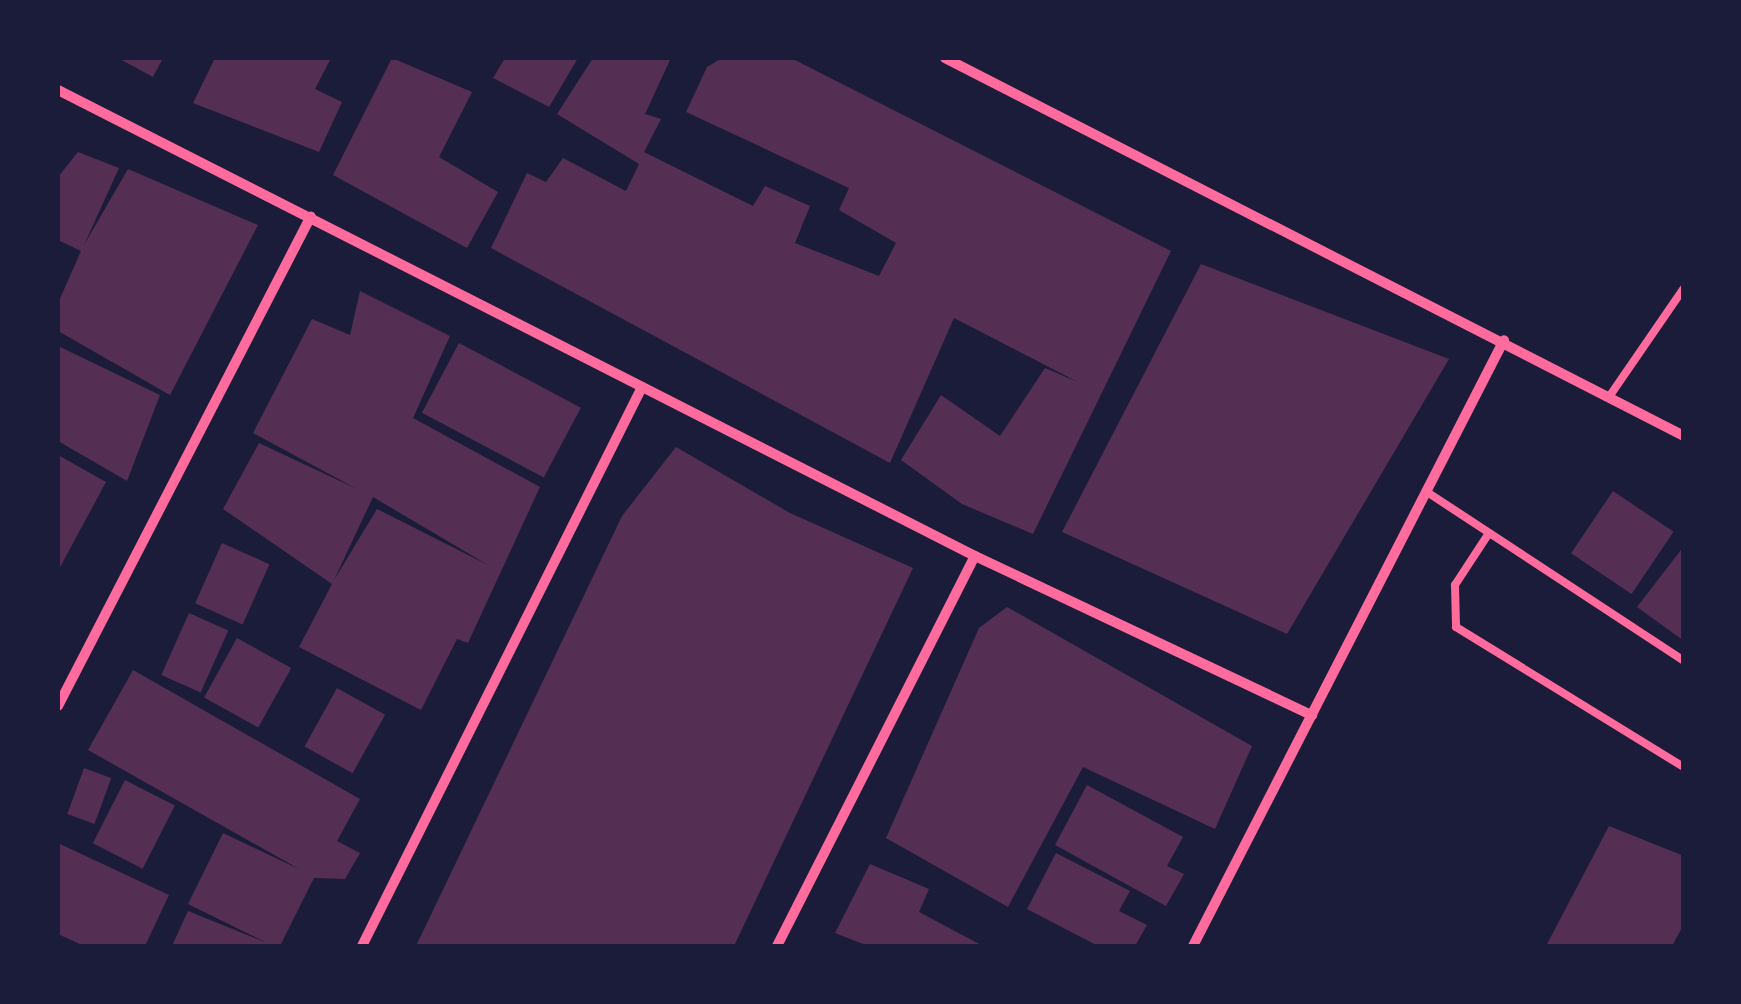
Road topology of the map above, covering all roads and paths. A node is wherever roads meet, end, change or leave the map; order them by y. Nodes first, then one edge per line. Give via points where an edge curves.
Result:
1 (944, 58) edge
2 (58, 90) edge
3 (311, 216) junction
4 (1684, 288) edge
5 (1504, 340) junction
6 (642, 389) junction
7 (1610, 397) junction
8 (1684, 436) edge
9 (1427, 492) junction
10 (1489, 533) junction
11 (975, 556) junction
12 (1684, 661) edge
13 (58, 706) edge
14 (1312, 715) junction
15 (1684, 767) edge
16 (362, 946) edge
17 (777, 946) edge
18 (1193, 946) edge

1 - 5 street
2 - 3 street
3 - 6 street
3 - 13 street
4 - 7 lane
5 - 7 street
5 - 9 street
6 - 11 street
6 - 16 street
7 - 8 street
9 - 10 lane
9 - 14 street
10 - 12 lane
10 - 15 lane via 1455,585 1456,626
11 - 14 street
11 - 17 street
14 - 18 street

